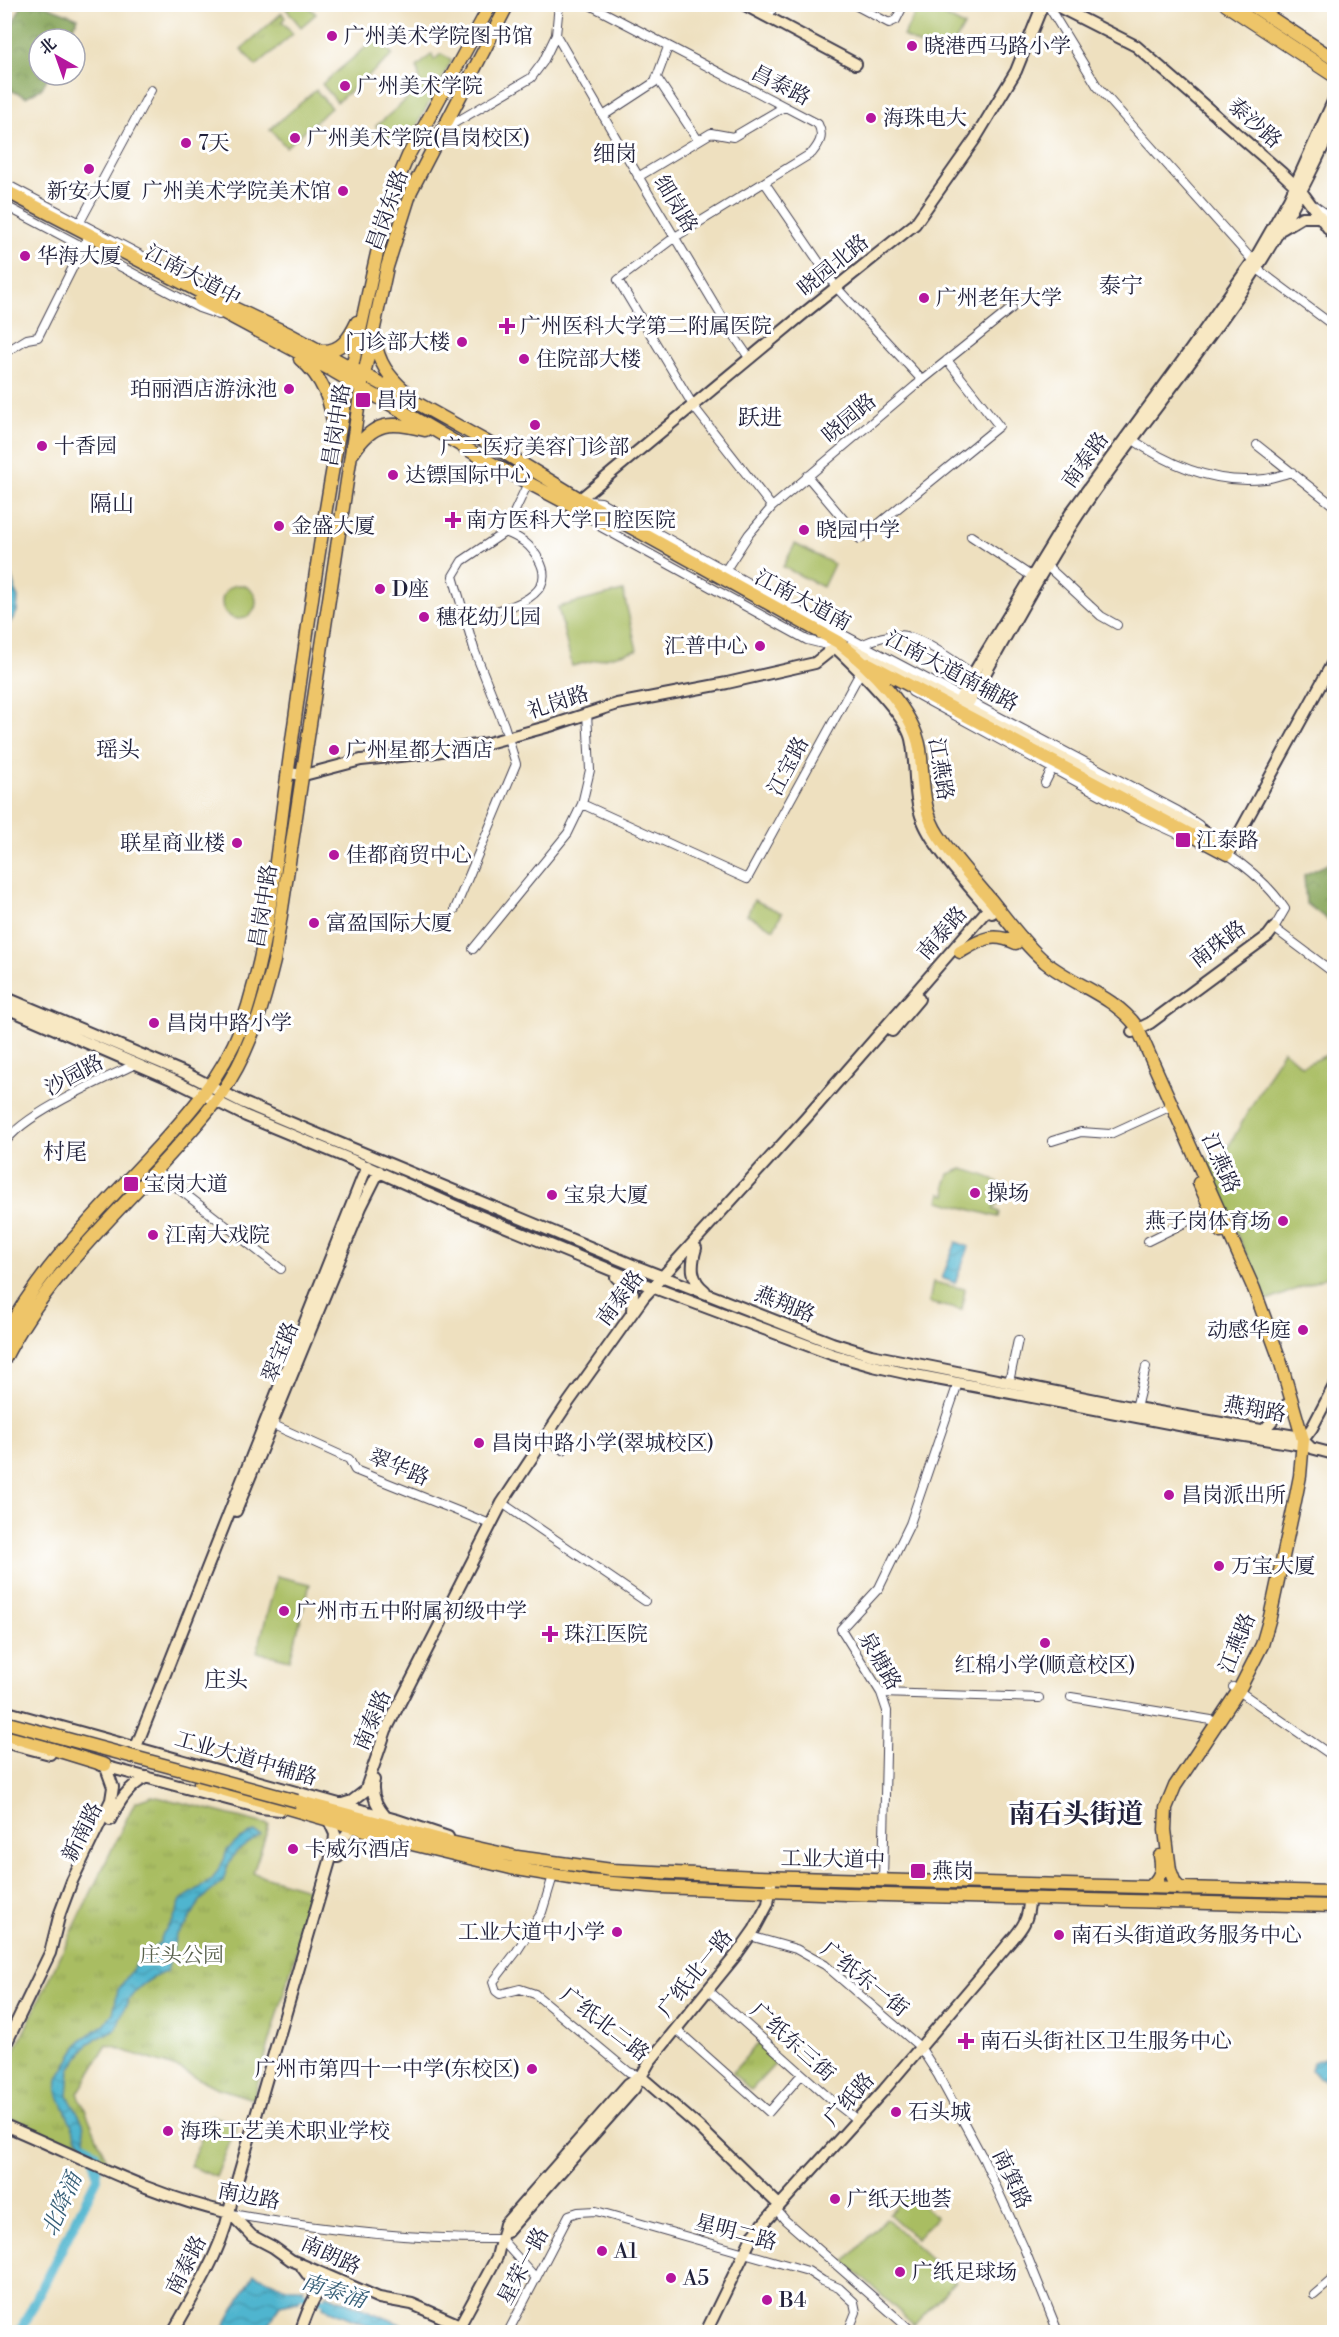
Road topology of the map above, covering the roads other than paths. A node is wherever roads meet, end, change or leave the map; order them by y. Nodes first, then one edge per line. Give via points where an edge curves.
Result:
1 (491, 4) edge
2 (508, 4) edge
3 (560, 4) edge
4 (588, 4) edge
5 (743, 4) edge
6 (775, 4) edge
7 (853, 4) edge
8 (904, 4) edge
9 (1045, 4) edge
10 (1053, 4) edge
11 (1217, 4) edge
12 (1226, 4) edge
13 (1242, 4) edge
14 (1250, 4) edge
15 (768, 17) junction
16 (556, 35) junction
17 (668, 47) junction
18 (1335, 59) edge
19 (856, 63) dead end
20 (1335, 65) edge
21 (1335, 75) edge
22 (657, 78) junction
23 (1335, 83) edge
24 (151, 90) dead end
25 (1335, 99) edge
26 (784, 107) junction
27 (603, 116) junction
28 (1335, 123) edge
29 (445, 124) junction
30 (1332, 133) edge
31 (698, 141) junction
32 (638, 177) junction
33 (4, 183) edge
34 (765, 183) junction
35 (1298, 188) junction
36 (4, 190) edge
37 (4, 198) edge
38 (1311, 204) junction
39 (4, 205) edge
40 (1335, 211) edge
41 (1320, 217) junction
42 (80, 222) junction
43 (1279, 231) junction
44 (1335, 236) edge
45 (675, 237) junction
46 (90, 239) junction
47 (1255, 265) junction
48 (836, 287) junction
49 (367, 298) junction
50 (1012, 308) dead end
51 (234, 313) junction
52 (1335, 326) edge
53 (374, 333) junction
54 (277, 342) junction
55 (322, 351) junction
56 (4, 353) edge
57 (750, 359) junction
58 (947, 360) junction
59 (351, 368) junction
60 (364, 375) junction
61 (922, 380) junction
62 (349, 381) junction
63 (361, 389) junction
64 (415, 402) junction
65 (694, 407) junction
66 (441, 434) junction
67 (1130, 438) junction
68 (1257, 445) dead end
69 (351, 457) junction
70 (335, 460) junction
71 (1292, 472) junction
72 (807, 476) junction
73 (528, 483) junction
74 (579, 503) junction
75 (1335, 506) edge
76 (772, 507) junction
77 (505, 532) junction
78 (971, 537) dead end
79 (683, 561) junction
80 (1047, 566) junction
81 (725, 571) junction
82 (1031, 576) junction
83 (760, 603) junction
84 (465, 618) junction
85 (1117, 625) dead end
86 (839, 641) junction
87 (861, 645) junction
88 (1335, 660) edge
89 (859, 665) junction
90 (977, 677) junction
91 (905, 684) junction
92 (893, 698) junction
93 (962, 704) junction
94 (588, 713) junction
95 (508, 738) junction
96 (1040, 746) junction
97 (1054, 766) junction
98 (288, 773) junction
99 (304, 775) junction
100 (1045, 783) dead end
101 (582, 804) junction
102 (283, 806) junction
103 (298, 809) junction
104 (1162, 815) junction
105 (1229, 850) junction
106 (455, 909) dead end
107 (993, 910) junction
108 (1274, 928) junction
109 (1016, 943) junction
110 (473, 949) dead end
111 (960, 952) junction
112 (1335, 973) edge
113 (4, 997) edge
114 (4, 1007) edge
115 (1136, 1029) junction
116 (136, 1064) junction
117 (207, 1090) junction
118 (219, 1096) junction
119 (1167, 1108) junction
120 (1052, 1140) dead end
121 (4, 1144) edge
122 (367, 1166) junction
123 (156, 1171) junction
124 (379, 1171) junction
125 (431, 1181) junction
126 (453, 1191) junction
127 (424, 1192) junction
128 (448, 1203) junction
129 (1211, 1210) junction
130 (1148, 1241) dead end
131 (696, 1248) junction
132 (633, 1265) junction
133 (604, 1267) junction
134 (281, 1269) dead end
135 (627, 1277) junction
136 (665, 1277) junction
137 (655, 1288) junction
138 (694, 1288) junction
139 (710, 1294) junction
140 (689, 1300) junction
141 (630, 1316) junction
142 (4, 1337) edge
143 (1018, 1340) dead end
144 (4, 1360) edge
145 (1146, 1367) dead end
146 (1009, 1382) junction
147 (958, 1383) junction
148 (1335, 1386) edge
149 (1286, 1405) junction
150 (1136, 1408) junction
151 (268, 1422) junction
152 (1263, 1435) junction
153 (1298, 1440) junction
154 (549, 1441) junction
155 (563, 1450) dead end
156 (1335, 1454) edge
157 (504, 1504) junction
158 (490, 1524) junction
159 (645, 1601) dead end
160 (1236, 1688) junction
161 (881, 1693) junction
162 (1071, 1697) dead end
163 (1039, 1698) dead end
164 (4, 1711) edge
165 (1211, 1720) junction
166 (4, 1722) edge
167 (6, 1735) edge
168 (90, 1736) junction
169 (136, 1747) junction
170 (1335, 1757) edge
171 (78, 1759) junction
172 (105, 1766) junction
173 (147, 1777) junction
174 (339, 1805) junction
175 (297, 1806) junction
176 (386, 1817) junction
177 (328, 1821) junction
178 (352, 1827) junction
179 (476, 1847) junction
180 (553, 1876) junction
181 (772, 1877) junction
182 (883, 1880) junction
183 (1148, 1888) junction
184 (1181, 1889) junction
185 (771, 1891) junction
186 (1335, 1892) edge
187 (1029, 1899) junction
188 (1335, 1906) edge
189 (60, 1913) junction
190 (750, 1936) junction
191 (708, 1990) junction
192 (676, 2029) junction
193 (921, 2047) junction
194 (4, 2048) edge
195 (802, 2074) junction
196 (640, 2076) junction
197 (856, 2119) junction
198 (4, 2125) edge
199 (778, 2207) junction
200 (230, 2213) junction
201 (569, 2215) joint
202 (501, 2239) junction
203 (744, 2253) junction
204 (299, 2264) junction
205 (536, 2278) junction
206 (1335, 2278) edge
207 (343, 2283) junction
208 (1314, 2295) dead end
209 (315, 2296) junction
210 (458, 2329) edge
211 (173, 2332) edge
212 (300, 2332) edge
213 (508, 2332) edge
214 (706, 2332) edge
215 (848, 2332) edge
216 (913, 2332) edge
217 (1058, 2332) edge

1 - 49 main road, 昌岗东路 via 399,177
2 - 29 main road, 昌岗东路
3 - 16 street
4 - 17 street, 昌泰路
5 - 15 main road
6 - 15 street
7 - 8 street via 889,23 896,20
9 - 47 street via 1097,86
9 - 48 main road, 晓园北路 via 1016,71 975,139 915,224
10 - 35 main road, 泰沙路 via 1140,50
11 - 23 main road
12 - 21 highway
13 - 20 highway
14 - 18 main road
15 - 19 main road
16 - 27 street, 细岗路
16 - 29 street via 531,78 451,125
17 - 22 street
17 - 26 street, 昌泰路
22 - 27 street
22 - 31 street
24 - 42 street
25 - 35 main road, 南泰路
26 - 31 street via 733,137 711,133
26 - 34 street, 昌泰路 via 818,124 822,132 820,143 812,153
27 - 32 street, 细岗路
28 - 30 main road, 南泰路
29 - 53 main road, 昌岗东路 via 400,221
30 - 35 main road, 南泰路
31 - 32 street
32 - 45 street, 细岗路
33 - 42 street
34 - 45 street, 昌泰路
34 - 48 street
35 - 38 main road, 泰沙路
35 - 43 main road, 南泰路
35 - 47 main road, 南泰路
36 - 46 main road, 江南大道中
37 - 46 main road, 江南大道中
38 - 40 street via 1325,213
38 - 41 main road, 泰沙路
39 - 46 street
41 - 43 main road via 1302,217
41 - 44 main road, 泰沙路
42 - 46 street
43 - 47 main road, 南泰路
45 - 57 street, 细岗路
45 - 65 street, 昌泰路 via 618,280
46 - 51 main road, 江南大道中 via 200,292
46 - 56 street via 38,336
47 - 52 street
47 - 67 main road, 南泰路
48 - 57 main road, 晓园北路
48 - 61 street
49 - 55 main road via 347,340 335,349
49 - 59 main road, 昌岗东路
50 - 58 street, 晓园路
51 - 54 main road, 江南大道中
51 - 55 main road, 江南大道中
53 - 60 main road, 昌岗东路
53 - 64 main road via 385,370
54 - 62 main road, 江南大道中
54 - 70 main road via 312,369 321,381 333,416
55 - 59 main road, 江南大道中
57 - 65 main road, 晓园北路
58 - 61 street, 晓园路
58 - 72 street via 999,426 860,539
59 - 60 main road, 江南大道中
59 - 62 main road, 昌岗中路
60 - 63 main road, 昌岗中路
60 - 64 main road, 江南大道南
61 - 72 street, 晓园路
62 - 63 main road, 江南大道中
62 - 70 main road, 昌岗中路
63 - 66 main road, 江南大道南
63 - 69 main road, 昌岗中路
64 - 74 main road, 江南大道南 via 477,436
65 - 74 main road, 晓园北路
65 - 76 street
66 - 69 main road via 388,424 368,434
66 - 73 main road, 江南大道南
67 - 71 street via 1193,472 1265,479
67 - 80 main road, 南泰路
67 - 82 main road, 南泰路 via 1072,511
68 - 71 street
69 - 99 main road, 昌岗中路
70 - 98 main road, 昌岗中路
71 - 75 street
72 - 76 street, 晓园路
73 - 74 main road, 江南大道南
73 - 77 street
74 - 79 main road, 江南大道南
76 - 81 street, 晓园路
77 - 84 street via 462,561 453,576
77 - 84 street via 532,547 542,566 544,584 513,606
78 - 82 street
79 - 81 street
79 - 83 main road, 江南大道南
80 - 85 street via 1101,616
80 - 90 main road, 南泰路
81 - 83 street
82 - 90 main road, 南泰路
83 - 86 main road, 江南大道南
84 - 95 street
86 - 87 street, 江南大道南辅路
86 - 89 main road, 江燕路
86 - 93 main road, 江南大道南
86 - 94 main road, 礼岗路 via 822,659 806,665 628,701
87 - 90 street via 899,635 925,644
87 - 93 street, 江南大道南辅路
88 - 105 main road
89 - 91 main road, 江南大道南
89 - 92 main road, 江燕路
89 - 101 street, 江宝路 via 747,879
89 - 107 main road, 江燕路 via 910,737 917,799 926,827 936,845
90 - 93 main road, 南泰路
91 - 92 main road via 896,689
91 - 93 main road, 江南大道南
91 - 97 street, 江南大道南辅路 via 924,700
92 - 107 main road, 江燕路 via 916,734 931,822
93 - 96 main road, 江南大道南
94 - 95 main road, 礼岗路
94 - 101 street via 590,770
95 - 99 main road, 礼岗路 via 444,751 355,761
95 - 106 street via 516,764 514,771
96 - 97 main road, 江南大道南
96 - 104 main road, 江南大道南
97 - 100 street
97 - 104 main road, 江南大道南
98 - 99 main road, 礼岗路
98 - 102 main road, 昌岗中路
99 - 103 main road, 昌岗中路
101 - 110 street via 568,833
102 - 103 main road via 290,800 296,802
102 - 117 main road, 昌岗中路 via 266,928 242,1026
103 - 118 main road, 昌岗中路 via 270,975 248,1044
104 - 105 main road, 江南大道南
105 - 108 street via 1285,909
107 - 109 main road, 江燕路
107 - 111 main road, 南泰路
107 - 115 main road, 江燕路 via 1044,961 1119,1007
107 - 136 main road, 南泰路
108 - 112 street
108 - 115 main road, 南珠路 via 1212,978
109 - 111 main road via 992,937
109 - 115 main road, 江燕路 via 1042,968
111 - 131 main road, 南泰路
113 - 117 main road
114 - 116 main road
115 - 119 main road, 江燕路
115 - 153 main road, 江燕路 via 1250,1278 1278,1354
116 - 117 main road
116 - 121 street, 沙园路 via 30,1120
117 - 118 main road
117 - 142 main road, 昌岗中路 via 49,1268 21,1305
118 - 122 main road via 246,1116
118 - 123 main road, 昌岗中路
118 - 125 main road
119 - 120 street via 1110,1134 1081,1132
119 - 129 main road, 江燕路
122 - 124 main road
122 - 151 main road, 翠宝路
123 - 134 street
123 - 144 main road, 昌岗中路 via 47,1292
124 - 127 main road
124 - 151 main road, 翠宝路
125 - 126 main road
125 - 127 main road via 431,1190
126 - 128 main road via 447,1196
126 - 132 main road
127 - 128 main road
128 - 133 main road
129 - 130 street
129 - 149 main road, 江燕路 via 1258,1314
131 - 136 main road, 南泰路
131 - 139 main road via 694,1277
132 - 135 main road via 634,1272
132 - 136 main road
133 - 135 main road
133 - 141 main road via 630,1289
135 - 137 main road
136 - 137 main road, 南泰路
136 - 138 main road, 燕翔路
137 - 140 main road, 燕翔路
137 - 141 main road, 南泰路
137 - 154 main road, 南泰路
138 - 139 main road, 燕翔路
138 - 140 street
139 - 146 main road, 燕翔路 via 801,1332 871,1355
140 - 147 main road, 燕翔路 via 849,1360
141 - 157 main road, 南泰路 via 562,1412
143 - 146 street
145 - 150 street
146 - 150 main road, 燕翔路
147 - 152 main road, 燕翔路
147 - 161 street, 泉塘路 via 906,1533 879,1588 841,1629
148 - 153 main road via 1312,1428
149 - 152 main road
149 - 153 main road, 江燕路
150 - 152 main road, 燕翔路
151 - 158 street, 翠华路 via 349,1459 355,1470
151 - 169 main road, 翠宝路
152 - 153 main road, 燕翔路
153 - 156 main road, 燕翔路
153 - 160 main road, 江燕路 via 1266,1603
154 - 155 street
154 - 157 main road, 南泰路
157 - 158 main road, 南泰路
157 - 159 street
157 - 176 main road, 南泰路 via 387,1740 372,1789
158 - 174 main road, 南泰路 via 386,1730 365,1791
160 - 165 main road, 江燕路
160 - 170 street
160 - 184 main road, 江燕路 via 1178,1781 1166,1808 1170,1870
161 - 163 street
161 - 182 street, 泉塘路 via 886,1711
162 - 165 street
164 - 168 main road, 工业大道中辅路
165 - 183 main road, 江燕路 via 1163,1793 1157,1814 1161,1871
166 - 175 main road, bridge
167 - 171 main road
167 - 175 main road
168 - 169 main road, 工业大道中辅路
168 - 171 main road via 98,1745 98,1758
169 - 174 main road, 工业大道中辅路
171 - 172 main road
172 - 173 main road, 工业大道中辅路
172 - 189 main road, 新南路 via 113,1787 111,1800
173 - 175 main road, 工业大道中辅路 via 261,1808
173 - 189 main road, 新南路 via 121,1799
174 - 176 main road, 工业大道中辅路
175 - 177 main road
175 - 179 main road, 工业大道中
176 - 179 main road, 工业大道中辅路
177 - 178 main road
177 - 200 main road, 南泰路 via 335,1834 334,1847
178 - 180 main road
178 - 200 main road, 南泰路 via 338,1858 241,2189
179 - 181 main road, 工业大道中 via 544,1862 603,1869
180 - 185 main road via 620,1884
180 - 196 street, 广纸北二路 via 542,1912 493,1982 496,1991 500,1994 519,1989 535,1994 629,2072
181 - 182 main road, 工业大道中
181 - 185 main road, 广纸北一路
182 - 183 main road, 工业大道中
183 - 184 main road, 工业大道中
184 - 186 main road, 工业大道中
185 - 187 main road
185 - 190 main road, 广纸北一路
187 - 188 main road
187 - 193 main road, 广纸路 via 1025,1924
189 - 194 main road, 新南路 via 50,1953
190 - 191 main road, 广纸北一路
190 - 193 street, 广纸东一街 via 796,1949 825,1965
191 - 192 main road, 广纸北一路
191 - 195 street, 广纸东三街
192 - 195 street via 769,2112
192 - 196 main road, 广纸北一路
193 - 197 main road, 广纸路
193 - 217 street, 南箕路 via 984,2160
195 - 197 street, 广纸东三街
196 - 199 main road, 广纸北二路 via 698,2126
196 - 202 main road, 广纸北一路 via 628,2084 505,2224
197 - 199 main road, 广纸路
198 - 200 main road, 南边路 via 150,2189
199 - 203 main road, 广纸路 via 753,2235
199 - 216 street via 785,2220
200 - 202 street, 南边路 via 280,2223 382,2234
200 - 204 main road, 南朗路 via 256,2238
200 - 211 main road, 南泰路 via 214,2254
201 - 203 street, 星明二路 via 599,2211
201 - 205 street, 星荣一路
202 - 205 street
202 - 210 main road, 广纸北一路 via 497,2257
203 - 214 main road, 广纸路
203 - 215 street, 星明二路 via 808,2271 839,2288 856,2305
204 - 207 main road, 南朗路
204 - 209 main road via 310,2277
205 - 213 street, 星荣一路
206 - 208 street
207 - 209 main road via 329,2284
207 - 210 main road, 南朗路 via 379,2298 416,2306
209 - 212 main road

